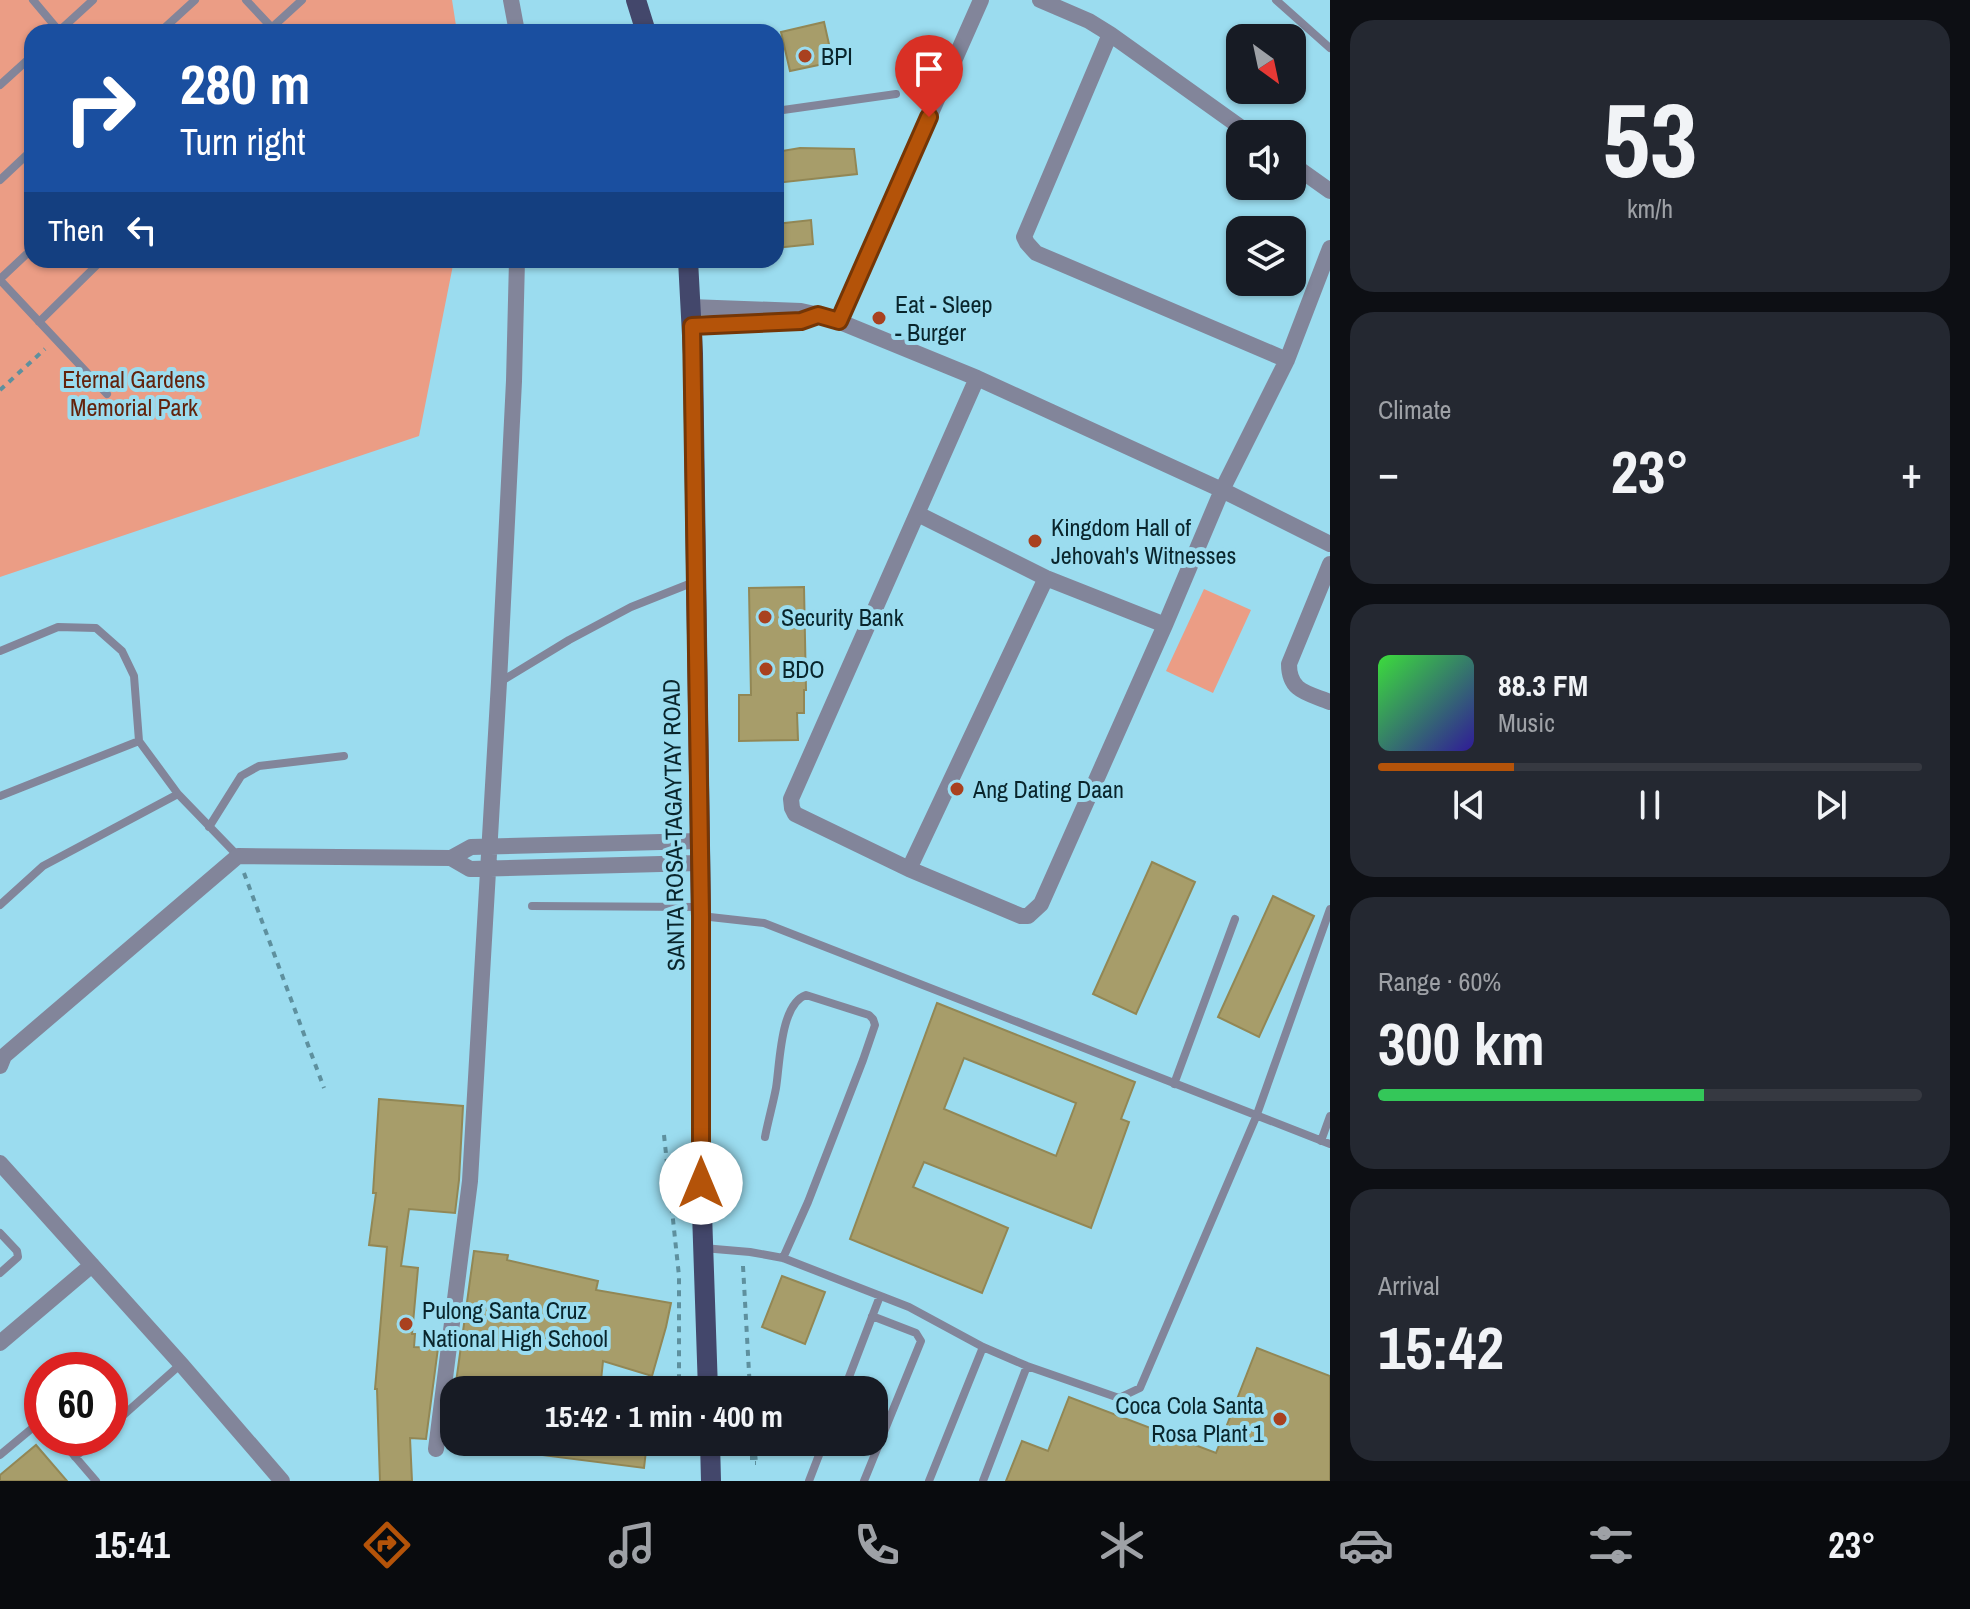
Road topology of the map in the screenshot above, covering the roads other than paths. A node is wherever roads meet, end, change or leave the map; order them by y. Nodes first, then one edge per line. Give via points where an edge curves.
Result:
1 (33, 0) edge
2 (93, 0) edge
3 (195, 0) edge
4 (246, 0) edge
5 (302, 0) edge
6 (511, 0) edge
7 (636, 0) edge
8 (981, 0) edge
9 (1040, 0) edge
10 (1276, 0) edge
11 (52, 24) edge
12 (68, 24) edge
13 (169, 24) edge
14 (267, 24) edge
15 (278, 24) edge
16 (516, 24) edge
17 (644, 24) edge
18 (1110, 34) junction
19 (1330, 48) edge
20 (24, 63) edge
21 (0, 85) edge
22 (896, 94) dead end
23 (784, 110) edge
24 (1230, 120) edge
25 (24, 158) edge
26 (1306, 174) edge
27 (0, 180) edge
28 (1330, 191) edge
29 (1330, 248) edge
30 (24, 257) edge
31 (94, 268) edge
32 (517, 268) edge
33 (688, 268) edge
34 (0, 280) edge
35 (691, 317) junction
36 (839, 321) junction
37 (39, 322) junction
38 (1287, 360) junction
39 (977, 378) junction
40 (107, 394) dead end
41 (1222, 490) junction
42 (918, 514) junction
43 (1330, 544) edge
44 (1330, 564) edge
45 (1046, 578) junction
46 (695, 582) junction
47 (1165, 625) junction
48 (0, 651) edge
49 (499, 682) junction
50 (1330, 702) edge
51 (139, 741) junction
52 (344, 756) dead end
53 (178, 794) junction
54 (0, 796) edge
55 (209, 827) junction
56 (699, 841) junction
57 (489, 846) junction
58 (238, 856) junction
59 (451, 858) junction
60 (699, 863) junction
61 (487, 869) junction
62 (909, 869) junction
63 (0, 905) edge
64 (532, 906) dead end
65 (1330, 909) edge
66 (700, 912) junction
67 (1235, 919) dead end
68 (1, 1058) edge
69 (1174, 1084) junction
70 (1330, 1116) edge
71 (1256, 1117) junction
72 (765, 1137) dead end
73 (1325, 1143) edge
74 (0, 1163) edge
75 (0, 1233) edge
76 (702, 1248) junction
77 (783, 1258) junction
78 (92, 1265) junction
79 (0, 1273) edge
80 (880, 1296) junction
81 (872, 1316) junction
82 (0, 1343) edge
83 (983, 1347) junction
84 (181, 1364) junction
85 (1027, 1366) junction
86 (707, 1376) edge
87 (849, 1376) edge
88 (128, 1411) edge
89 (24, 1435) edge
90 (436, 1449) dead end
91 (0, 1455) edge
92 (710, 1456) edge
93 (819, 1456) edge
94 (75, 1457) edge
95 (96, 1481) edge
96 (282, 1481) edge
97 (711, 1481) edge
98 (809, 1481) edge
99 (864, 1481) edge
100 (929, 1481) edge
101 (983, 1481) edge

1 - 11 lane
2 - 12 lane
3 - 13 lane
4 - 14 lane
5 - 15 lane
6 - 16 street
7 - 17 main road
8 - 36 street
9 - 18 street
10 - 19 lane
18 - 24 street
18 - 38 street via 1024,237 1027,243 1036,253
20 - 21 lane
22 - 23 lane
25 - 27 lane
26 - 28 street
29 - 38 street
30 - 34 lane
31 - 37 lane
32 - 49 street
33 - 35 main road, SANTA ROSA-TAGAYTAY ROAD
34 - 37 lane
35 - 36 street via 801,321 818,315
35 - 46 main road, SANTA ROSA-TAGAYTAY ROAD
36 - 39 street
37 - 40 lane
38 - 41 street
39 - 41 street
39 - 42 street
41 - 43 street
41 - 47 street
42 - 45 street
42 - 62 street via 791,804 795,814
44 - 50 street via 1289,664 1298,689
45 - 47 street
45 - 62 street
46 - 49 lane via 631,607
46 - 56 main road, SANTA ROSA-TAGAYTAY ROAD
47 - 62 street via 1035,910 1021,916
48 - 51 lane via 58,627 96,628 122,651 134,676
49 - 57 street
51 - 53 lane
51 - 54 lane
52 - 55 lane via 259,766 241,776
53 - 55 lane
53 - 63 lane via 43,866
55 - 58 lane
56 - 57 street
56 - 60 main road, SANTA ROSA-TAGAYTAY ROAD
57 - 59 street via 471,847
57 - 61 street
58 - 59 street
58 - 68 street
59 - 61 street via 470,869
60 - 61 street
60 - 66 main road, SANTA ROSA-TAGAYTAY ROAD
61 - 90 street via 470,1181
64 - 66 lane
65 - 71 lane
66 - 69 lane via 764,923
66 - 76 main road, SANTA ROSA-TAGAYTAY ROAD
67 - 69 lane
69 - 71 lane
70 - 73 lane
71 - 73 lane
71 - 85 lane via 1140,1388 1119,1398
72 - 77 lane via 793,1003 806,995 869,1015 875,1025 863,1060
74 - 78 street
75 - 79 lane via 18,1257
76 - 77 lane
76 - 86 main road, SANTA ROSA-TAGAYTAY ROAD
77 - 80 lane
78 - 82 street
78 - 84 street
80 - 81 lane
80 - 83 lane
81 - 87 lane
81 - 99 lane via 916,1333 921,1341
83 - 85 lane
83 - 100 lane
84 - 88 lane
84 - 96 street
85 - 101 lane
89 - 91 lane
92 - 97 main road
93 - 98 lane
94 - 95 lane

